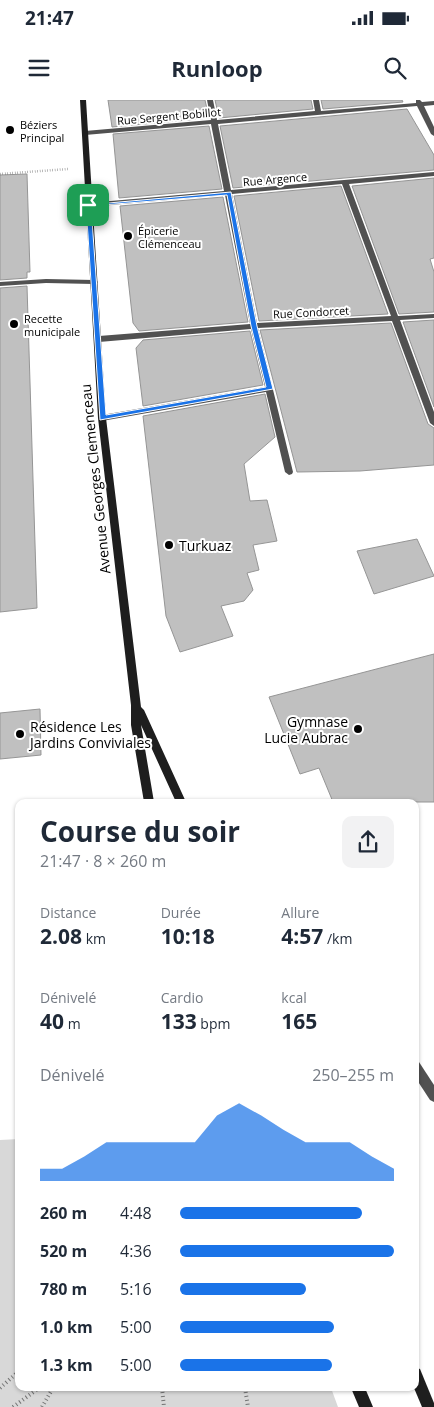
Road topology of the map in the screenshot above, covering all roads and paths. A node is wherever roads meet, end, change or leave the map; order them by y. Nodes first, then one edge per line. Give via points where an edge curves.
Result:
1 (83, 100) edge
2 (210, 100) edge
3 (316, 100) edge
4 (419, 102) edge
5 (434, 103) edge
6 (320, 114) junction
7 (215, 123) junction
8 (85, 133) junction
9 (434, 134) edge
10 (86, 168) junction
11 (0, 174) edge
12 (434, 174) edge
13 (345, 183) junction
14 (229, 194) junction
15 (88, 205) junction
16 (94, 282) junction
17 (0, 284) edge
18 (434, 316) edge
19 (397, 319) junction
20 (254, 326) junction
21 (99, 338) junction
22 (270, 389) junction
23 (102, 418) junction
24 (434, 423) edge
25 (289, 472) dead end
26 (136, 705) junction
27 (148, 799) edge
28 (181, 799) edge
29 (419, 1072) edge
30 (434, 1096) edge
31 (15, 1374) edge
32 (419, 1383) edge
33 (0, 1388) edge
34 (36, 1391) edge
35 (51, 1391) edge
36 (162, 1391) edge
37 (245, 1391) edge
38 (359, 1391) edge
39 (13, 1407) edge
40 (42, 1407) edge
41 (164, 1407) edge
42 (248, 1407) edge
43 (366, 1407) edge
44 (429, 1407) edge

1 - 8 main road, Avenue Georges Clemenceau
2 - 7 street
3 - 6 street
4 - 5 street, Rue Sergent Bobillot
4 - 6 street, Rue Sergent Bobillot
4 - 9 street
6 - 7 street, Rue Sergent Bobillot
7 - 8 street, Rue Sergent Bobillot
7 - 14 street
8 - 10 main road, Avenue Georges Clemenceau
10 - 11 path
10 - 15 main road, Avenue Georges Clemenceau
12 - 13 street, Rue Argence
13 - 14 street, Rue Argence
13 - 19 street
14 - 15 street, Rue Argence
14 - 20 street
15 - 16 main road, Avenue Georges Clemenceau
16 - 17 street
16 - 21 main road, Avenue Georges Clemenceau
18 - 19 street, Rue Condorcet
19 - 20 street, Rue Condorcet
19 - 24 street
20 - 21 street, Rue Condorcet
20 - 22 street
21 - 23 main road, Avenue Georges Clemenceau
22 - 23 street
22 - 25 street
23 - 26 main road, Avenue Georges Clemenceau
26 - 27 main road, Avenue Georges Clemenceau via 136,725
26 - 28 main road, Avenue Georges Clemenceau
29 - 30 street
31 - 33 path
32 - 44 main road
34 - 39 path
35 - 40 path
36 - 41 path
37 - 42 path
38 - 43 main road

